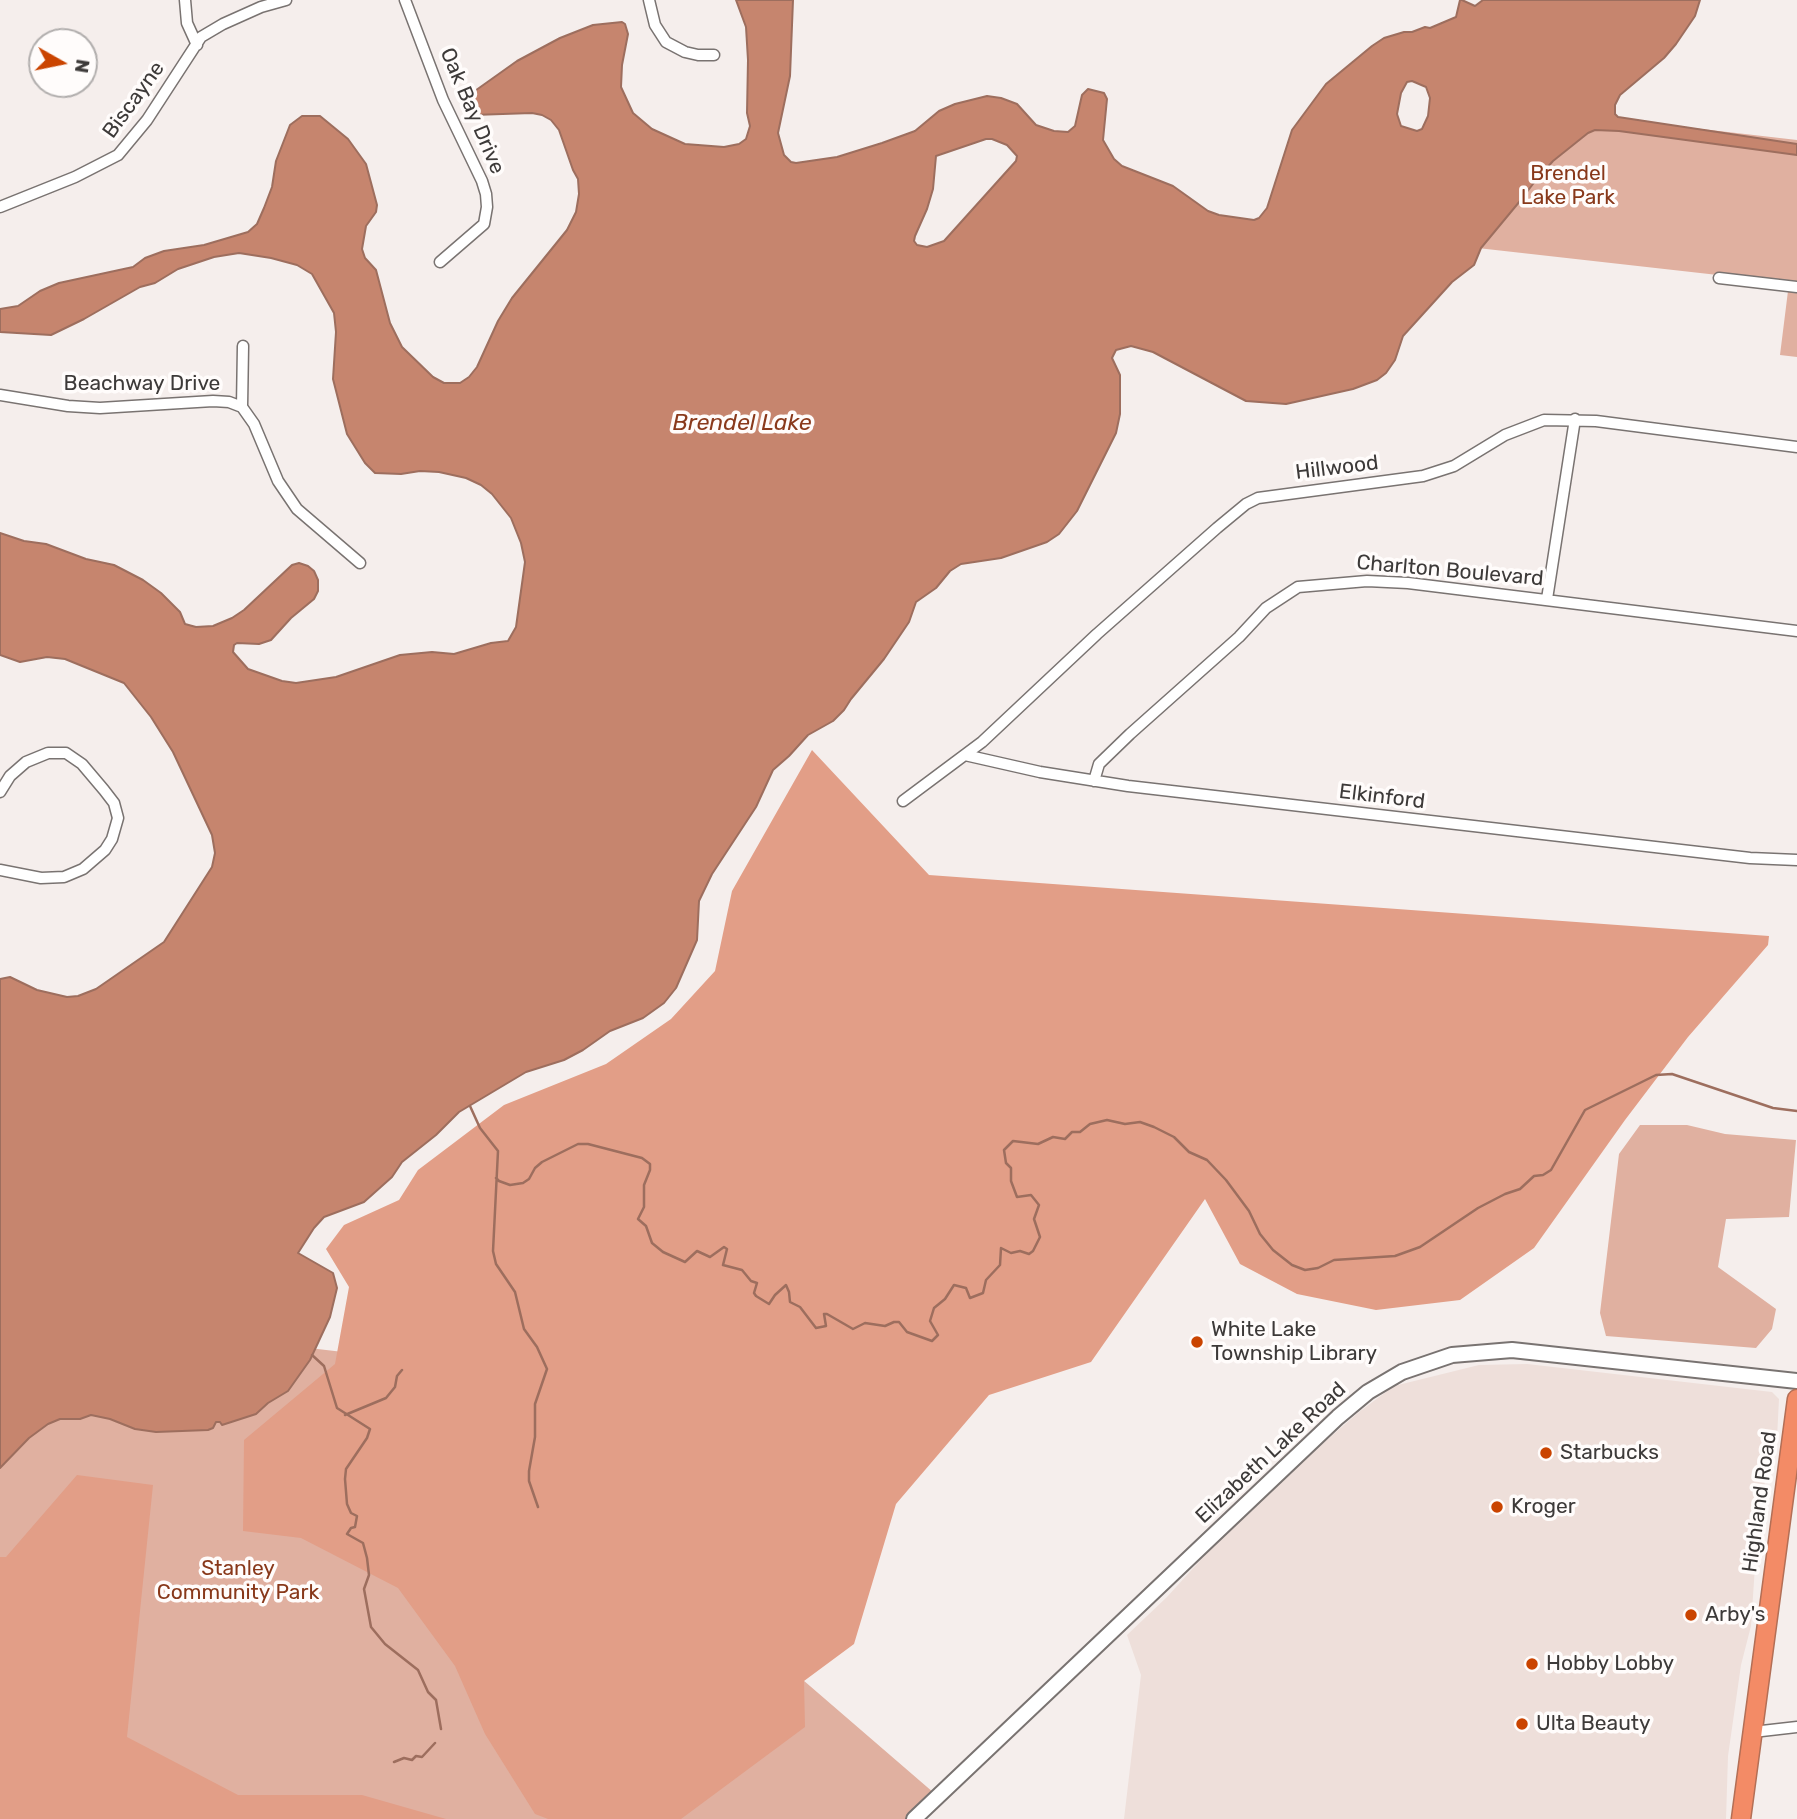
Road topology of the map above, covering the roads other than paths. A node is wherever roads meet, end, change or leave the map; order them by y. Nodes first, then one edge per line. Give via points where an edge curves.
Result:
1 (185, 0) edge
2 (286, 0) edge
3 (405, 0) edge
4 (649, 0) edge
5 (197, 44) junction
6 (714, 55) dead end
7 (0, 207) edge
8 (440, 262) dead end
9 (1719, 278) dead end
10 (1797, 287) edge
11 (243, 346) dead end
12 (0, 395) edge
13 (242, 407) junction
14 (1575, 419) junction
15 (1797, 447) edge
16 (360, 563) dead end
17 (1547, 599) junction
18 (1797, 631) edge
19 (965, 755) junction
20 (1094, 781) junction
21 (0, 792) edge
22 (903, 801) dead end
23 (1797, 860) edge
24 (0, 870) edge
25 (1797, 1381) edge
26 (1797, 1399) edge
27 (1794, 1439) edge
28 (1797, 1727) edge
29 (1752, 1731) junction
30 (914, 1819) edge
31 (1741, 1819) edge

1 - 5 street via 187,23
2 - 5 street, Biscayne via 223,24
3 - 8 street, Oak Bay Drive via 486,194 484,224
4 - 6 street via 655,25 666,42 685,52
5 - 7 street, Biscayne via 148,120 118,155
9 - 10 street
11 - 13 street
12 - 13 street, Beachway Drive via 90,407 214,401
13 - 16 street via 297,509
14 - 15 street, Hillwood
14 - 17 street
14 - 19 street, Hillwood via 1525,426 1454,466 1423,477 1278,494 1246,504
17 - 18 street, Charlton Boulevard
17 - 20 street, Charlton Boulevard via 1367,581 1298,587 1266,608 1129,734 1099,764
19 - 20 street, Elkinford
19 - 22 street, Hillwood
20 - 23 street, Elkinford
21 - 24 street via 26,762 48,753 66,754 82,764 104,790 118,818 105,850 83,869 64,877 41,878
25 - 30 street, Elizabeth Lake Road via 1512,1350 1461,1353 1402,1373 1368,1392 1338,1417
26 - 27 highway, Highland Road
27 - 29 highway, Highland Road
28 - 29 street
29 - 31 highway, Highland Road

